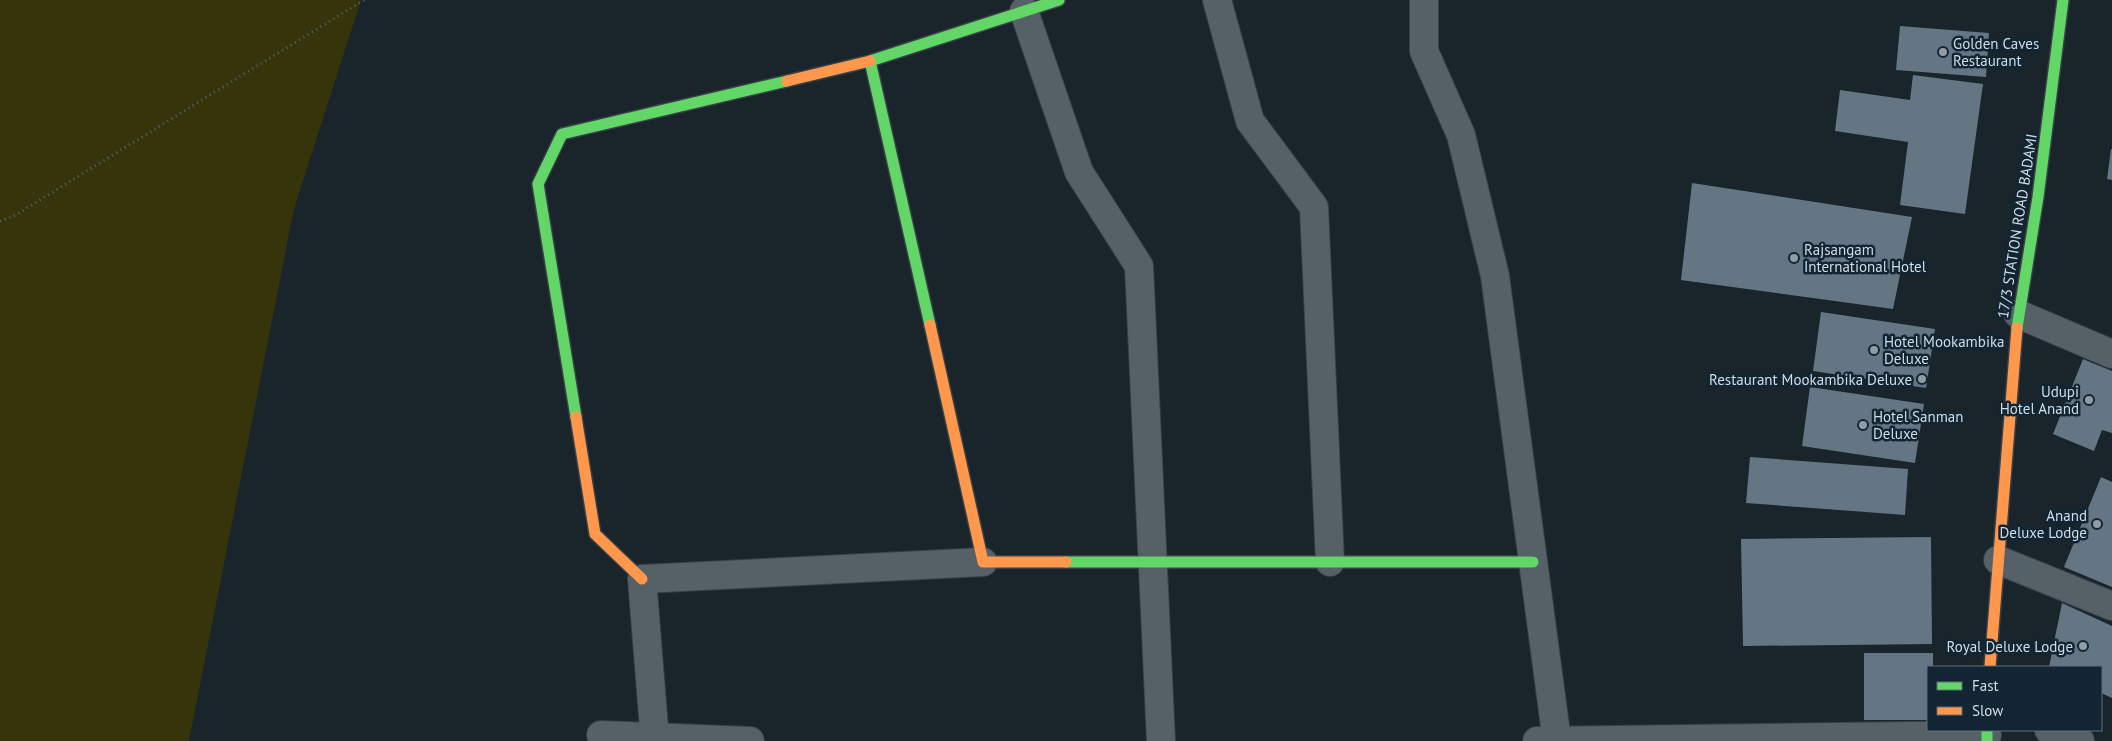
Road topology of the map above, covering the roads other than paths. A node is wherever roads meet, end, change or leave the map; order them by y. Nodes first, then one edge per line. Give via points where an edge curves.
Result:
1 (1059, 0) edge
2 (1217, 0) edge
3 (1424, 0) edge
4 (2063, 0) edge
5 (1024, 11) junction
6 (870, 61) junction
7 (2018, 314) junction
8 (2112, 354) edge
9 (1998, 560) junction
10 (983, 562) junction
11 (1152, 562) junction
12 (1330, 562) junction
13 (1533, 562) junction
14 (642, 579) junction
15 (2112, 606) edge
16 (1990, 666) edge
17 (2052, 731) edge
18 (601, 735) dead end
19 (1987, 735) edge
20 (655, 739) edge
21 (750, 741) edge
22 (1161, 741) edge
23 (1550, 741) edge
24 (2080, 741) edge

1 - 5 main road
2 - 12 street via 1250,121 1314,207
3 - 13 street via 1424,51 1461,135 1495,276
4 - 7 main road, 17/3 STATION ROAD BADAMI via 2038,197
5 - 6 main road
5 - 11 street via 1079,172 1139,266
6 - 10 main road
6 - 14 main road via 562,134 538,184 595,534
7 - 8 street
7 - 9 main road, 17/3 STATION ROAD BADAMI
9 - 15 street
9 - 16 main road, 17/3 STATION ROAD BADAMI
10 - 11 main road
10 - 14 street
11 - 12 main road
11 - 22 street
12 - 13 main road
13 - 23 street
14 - 20 street
17 - 24 street
18 - 20 street
19 - 23 street
20 - 21 street

